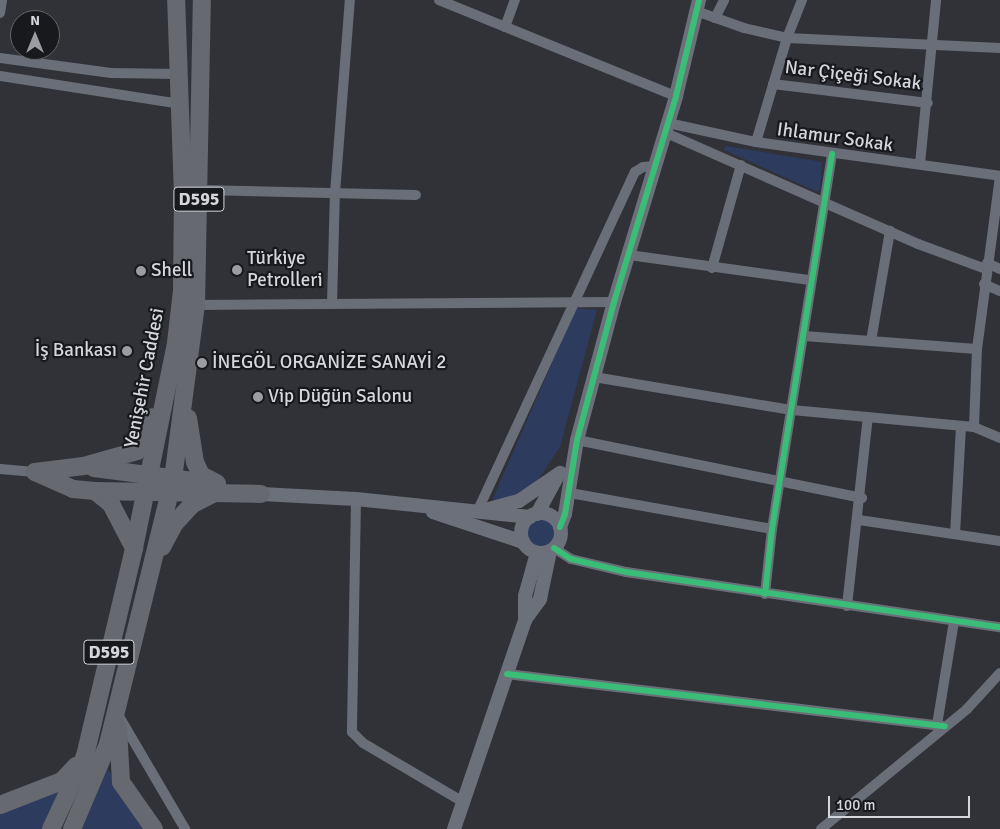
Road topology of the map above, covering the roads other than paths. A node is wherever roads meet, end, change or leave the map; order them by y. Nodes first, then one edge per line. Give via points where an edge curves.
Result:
1 (2, 0) edge
2 (176, 0) edge
3 (202, 0) edge
4 (350, 0) edge
5 (439, 0) edge
6 (515, 0) edge
7 (724, 0) edge
8 (802, 0) edge
9 (936, 0) edge
10 (698, 6) edge
11 (0, 13) edge
12 (715, 18) junction
13 (505, 27) junction
14 (787, 38) junction
15 (933, 44) junction
16 (1000, 48) edge
17 (0, 58) edge
18 (178, 74) junction
19 (0, 76) edge
20 (773, 84) junction
21 (676, 96) junction
22 (928, 103) junction
23 (180, 104) junction
24 (666, 128) junction
25 (756, 142) junction
26 (832, 154) junction
27 (920, 164) junction
28 (741, 165) junction
29 (655, 166) junction
30 (1000, 177) edge
31 (199, 190) junction
32 (335, 194) junction
33 (416, 194) dead end
34 (824, 200) junction
35 (890, 231) junction
36 (629, 255) junction
37 (987, 266) junction
38 (712, 268) junction
39 (1000, 268) edge
40 (810, 280) junction
41 (984, 284) junction
42 (1000, 291) edge
43 (614, 302) junction
44 (572, 303) junction
45 (332, 304) junction
46 (196, 305) junction
47 (804, 336) junction
48 (871, 341) junction
49 (176, 343) junction
50 (977, 349) junction
51 (594, 377) junction
52 (184, 398) junction
53 (792, 410) junction
54 (868, 417) junction
55 (961, 426) junction
56 (974, 427) junction
57 (1000, 438) edge
58 (577, 440) junction
59 (84, 466) junction
60 (0, 469) edge
61 (35, 472) junction
62 (560, 473) junction
63 (148, 476) junction
64 (780, 482) junction
65 (171, 486) junction
66 (219, 488) junction
67 (95, 491) junction
68 (570, 492) junction
69 (145, 494) junction
70 (260, 494) joint
71 (862, 498) junction
72 (356, 500) junction
73 (413, 505) junction
74 (477, 512) junction
75 (533, 515) junction
76 (859, 520) junction
77 (560, 527) junction
78 (772, 529) junction
79 (955, 534) junction
80 (1000, 541) edge
81 (523, 542) junction
82 (134, 548) junction
83 (547, 551) junction
84 (144, 594) junction
85 (765, 594) junction
86 (847, 606) junction
87 (954, 621) junction
88 (1000, 627) edge
89 (1000, 673) edge
90 (507, 674) junction
91 (117, 712) junction
92 (941, 725) junction
93 (85, 756) junction
94 (463, 802) junction
95 (0, 805) edge
96 (52, 829) edge
97 (72, 829) edge
98 (154, 829) edge
99 (185, 829) edge
100 (454, 829) edge
101 (821, 829) edge

1 - 11 street
2 - 18 highway, Yenişehir Caddesi / D595
3 - 31 highway, Yenişehir Caddesi / D595
4 - 32 street
5 - 13 street
6 - 13 street
7 - 12 street
8 - 14 street
9 - 15 street
10 - 12 street
10 - 21 street
12 - 14 street
13 - 21 street
14 - 15 street
14 - 20 street
15 - 16 street
15 - 22 street
17 - 18 street via 111,73
18 - 23 highway, Yenişehir Caddesi / D595
19 - 23 street
20 - 22 street, Nar Çiçeği Sokak
20 - 25 street
21 - 24 street
22 - 27 street
23 - 49 highway, Yenişehir Caddesi / D595 via 182,290
24 - 25 street, Ihlamur Sokak
24 - 28 street
24 - 29 street
25 - 26 street, Ihlamur Sokak
26 - 27 street, Ihlamur Sokak
26 - 34 street
27 - 30 street, Ihlamur Sokak
28 - 34 street
28 - 38 street
29 - 36 street
29 - 44 street via 643,166 635,172
30 - 37 street
31 - 32 street
31 - 46 highway, Yenişehir Caddesi / D595
32 - 33 street
32 - 45 street
34 - 35 street
34 - 40 street
35 - 37 street
35 - 48 street
36 - 38 street
36 - 43 street
37 - 39 street
37 - 41 street
38 - 40 street
40 - 47 street
41 - 42 street
41 - 50 street
43 - 44 street
43 - 51 street
44 - 45 street
44 - 74 street
45 - 46 street
46 - 52 highway, Yenişehir Caddesi / D595
47 - 48 street
47 - 53 street
48 - 50 street
49 - 59 highway via 147,432 137,451
49 - 63 highway, Yenişehir Caddesi / D595
50 - 56 street
51 - 53 street
51 - 58 street
52 - 65 highway, Yenişehir Caddesi / D595
52 - 66 highway via 194,462 201,475
53 - 54 street
53 - 64 street
54 - 55 street
54 - 71 street
55 - 56 street
55 - 79 street
56 - 57 street
58 - 62 street
58 - 64 street
58 - 68 street
59 - 61 highway
59 - 63 highway
60 - 61 street
61 - 67 highway via 73,489
62 - 74 street via 519,501
62 - 75 street
63 - 65 highway
63 - 69 highway, Yenişehir Caddesi / D595
64 - 71 street
64 - 78 street
65 - 66 highway
65 - 69 highway
65 - 84 highway, Yenişehir Caddesi / D595
66 - 70 highway
66 - 84 highway via 194,504 175,523
67 - 69 highway
67 - 82 highway via 116,512
68 - 77 street
68 - 78 street
69 - 82 highway, Yenişehir Caddesi / D595
70 - 72 street
71 - 76 street
72 - 73 street
72 - 94 street via 352,732 363,743
73 - 74 street
73 - 81 street
74 - 75 street
75 - 77 street via 553,518
75 - 81 street via 522,526
76 - 79 street
76 - 86 street
77 - 83 street via 560,541
78 - 85 street
79 - 80 street
81 - 83 street
82 - 93 highway, Yenişehir Caddesi / D595
83 - 85 street via 626,572
83 - 90 street via 525,596 525,620
84 - 91 highway, Yenişehir Caddesi / D595
85 - 86 street
86 - 87 street
87 - 88 street
87 - 92 street
89 - 92 street via 977,700
90 - 92 street
90 - 94 street
91 - 97 highway via 99,770
91 - 98 highway, D595 via 121,782
91 - 99 street
92 - 101 street
93 - 95 highway via 62,781
93 - 96 highway, D595
94 - 100 street

